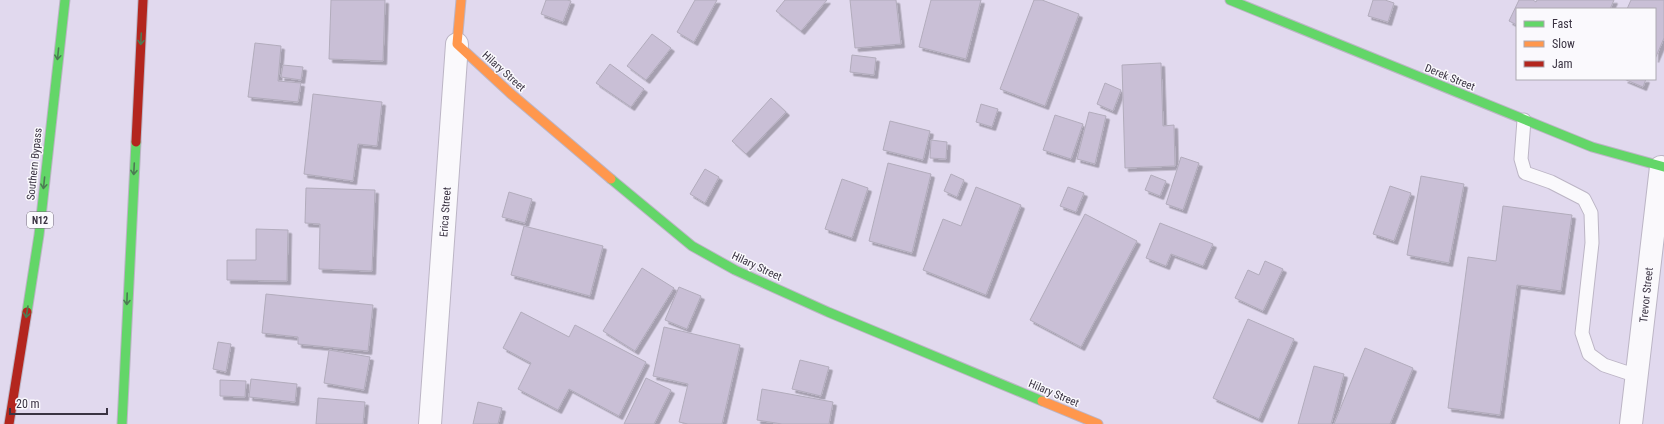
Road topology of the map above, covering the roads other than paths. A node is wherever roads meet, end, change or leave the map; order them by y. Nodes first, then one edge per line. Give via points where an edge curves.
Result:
1 (65, 0) edge
2 (143, 0) edge
3 (461, 0) edge
4 (1230, 0) edge
5 (458, 44) junction
6 (1524, 120) junction
7 (1662, 167) edge
8 (1637, 376) junction
9 (9, 424) edge
10 (122, 424) edge
11 (430, 424) edge
12 (1098, 424) edge
13 (1631, 424) edge

1 -> 9 main road, Southern Bypass / N12 via 39,234
2 -> 10 main road
3 - 5 main road, Erica Street
4 - 6 main road, Derek Street
5 - 11 street, Erica Street
5 - 12 main road, Hilary Street via 510,93 692,246 736,270 828,312
6 - 7 main road, Derek Street via 1592,146
6 - 8 lane via 1521,159 1525,173 1551,182 1584,200 1591,213 1592,243 1582,333 1589,354 1604,365
7 - 8 street, Trevor Street
8 - 13 street, Trevor Street

